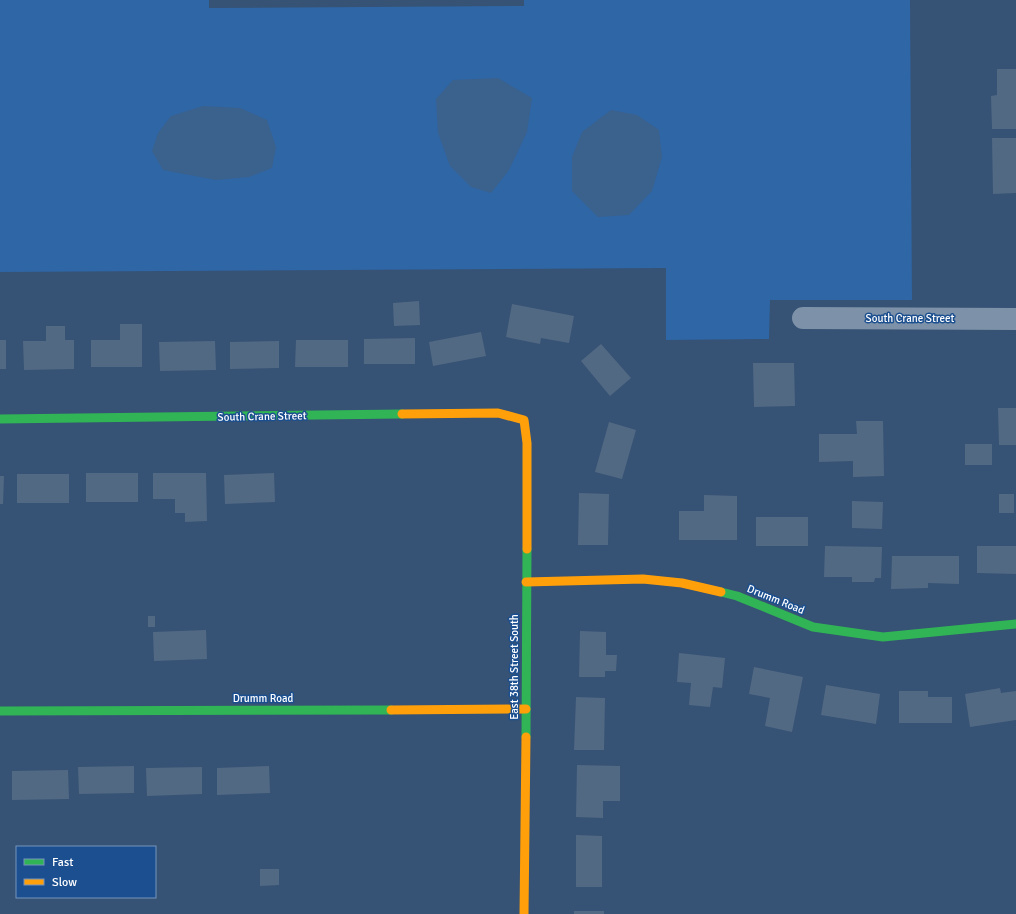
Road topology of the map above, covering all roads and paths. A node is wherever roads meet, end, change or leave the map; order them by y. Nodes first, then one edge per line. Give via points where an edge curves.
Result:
1 (803, 318) dead end
2 (1016, 319) edge
3 (0, 419) edge
4 (524, 420) joint
5 (526, 582) junction
6 (1016, 624) edge
7 (526, 709) junction
8 (0, 711) edge
9 (524, 914) edge

1 - 2 street, South Crane Street
3 - 4 street, South Crane Street via 498,413
4 - 5 street, East 38th Street South via 527,443
5 - 6 street, Drumm Road via 643,579 682,583 737,596 814,626 883,637
5 - 7 street, East 38th Street South
7 - 8 street, Drumm Road
7 - 9 street, East 38th Street South

